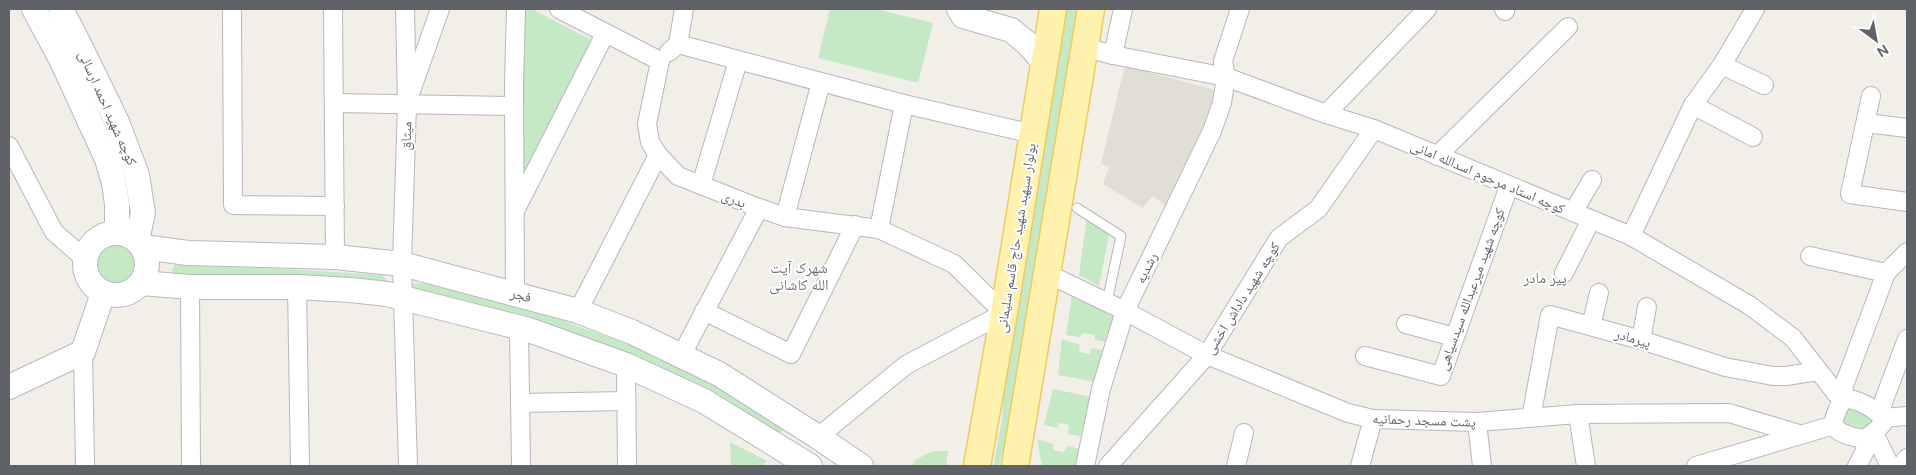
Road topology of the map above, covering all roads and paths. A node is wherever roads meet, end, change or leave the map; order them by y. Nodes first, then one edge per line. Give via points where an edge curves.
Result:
1 (34, 9) edge
2 (61, 9) edge
3 (232, 9) edge
4 (333, 9) edge
5 (405, 9) edge
6 (440, 9) edge
7 (516, 9) edge
8 (560, 9) edge
9 (684, 9) edge
10 (959, 9) edge
11 (1054, 9) edge
12 (1091, 9) edge
13 (1123, 9) edge
14 (1240, 9) edge
15 (1428, 9) edge
16 (1755, 9) edge
17 (1568, 27) dead end
18 (605, 34) junction
19 (678, 44) junction
20 (1084, 46) junction
21 (1113, 55) junction
22 (660, 61) junction
23 (738, 61) junction
24 (1044, 62) junction
25 (1722, 64) junction
26 (1226, 77) junction
27 (821, 82) junction
28 (1764, 85) dead end
29 (1871, 96) dead end
30 (334, 103) junction
31 (407, 104) junction
32 (904, 104) junction
33 (1693, 105) junction
34 (514, 106) junction
35 (1328, 112) junction
36 (113, 116) junction
37 (90, 121) junction
38 (1866, 123) junction
39 (1907, 128) edge
40 (1374, 129) junction
41 (1033, 134) junction
42 (1753, 137) dead end
43 (9, 146) edge
44 (658, 155) junction
45 (1438, 156) junction
46 (1592, 180) dead end
47 (701, 186) junction
48 (1509, 186) junction
49 (1907, 202) edge
50 (335, 206) junction
51 (759, 208) junction
52 (1076, 208) dead end
53 (515, 212) junction
54 (1573, 212) junction
55 (785, 216) junction
56 (1591, 220) junction
57 (855, 225) junction
58 (879, 229) junction
59 (1631, 236) junction
60 (132, 240) junction
61 (1907, 252) edge
62 (1810, 256) dead end
63 (335, 257) junction
64 (85, 259) junction
65 (402, 264) junction
66 (1564, 272) dead end
67 (1046, 273) junction
68 (1886, 273) junction
69 (141, 283) junction
70 (190, 287) junction
71 (297, 287) junction
72 (103, 293) junction
73 (1599, 293) dead end
74 (515, 294) junction
75 (403, 297) junction
76 (1107, 302) junction
77 (1647, 307) dead end
78 (578, 310) junction
79 (704, 311) junction
80 (1125, 311) junction
81 (1004, 313) junction
82 (1406, 324) dead end
83 (1591, 326) junction
84 (519, 327) junction
85 (1454, 338) junction
86 (1907, 339) edge
87 (1640, 340) junction
88 (83, 352) junction
89 (681, 356) junction
90 (1207, 356) junction
91 (1365, 356) dead end
92 (626, 365) junction
93 (1818, 371) junction
94 (9, 387) edge
95 (1844, 400) junction
96 (626, 401) junction
97 (520, 402) junction
98 (1578, 414) junction
99 (1881, 415) junction
100 (1907, 416) edge
101 (1531, 418) junction
102 (1373, 419) junction
103 (1477, 422) junction
104 (1834, 425) junction
105 (1244, 433) dead end
106 (1800, 434) junction
107 (1870, 435) junction
108 (818, 437) junction
109 (1907, 458) edge
110 (797, 463) edge
111 (85, 466) edge
112 (191, 466) edge
113 (300, 466) edge
114 (408, 466) edge
115 (521, 466) edge
116 (627, 466) edge
117 (861, 466) edge
118 (977, 466) edge
119 (1015, 466) edge
120 (1085, 466) edge
121 (1108, 466) edge
122 (1236, 466) edge
123 (1360, 466) edge
124 (1482, 466) edge
125 (1586, 466) edge
126 (1696, 466) edge
127 (1857, 466) edge
128 (1888, 466) edge
129 (1901, 466) edge

1 - 37 main road, کوچه شهید احمد ارسالی via 62,59
2 - 36 main road, کوچه شهید احمد ارسالی
3 - 50 street via 233,205
4 - 30 street
5 - 31 street, میثاق
6 - 31 street
7 - 34 street
8 - 18 street
9 - 19 street
10 - 24 main road via 964,16 1011,30
11 - 24 main road, بولوار سپهبد شهید حاج قاسم سلیمانی
12 - 20 main road
13 - 21 street
14 - 26 street, رشدیه via 1223,62
15 - 35 street
16 - 25 street
17 - 45 street
18 - 22 street
18 - 53 street
19 - 22 street
19 - 23 street
20 - 21 street, کوچه استاد مرحوم اسدالله امانی
20 - 67 main road
21 - 26 street, کوچه استاد مرحوم اسدالله امانی
22 - 44 street, بدری via 647,124 650,142
23 - 27 street
23 - 47 street
24 - 41 main road, بولوار سپهبد شهید حاج قاسم سلیمانی
25 - 28 street
25 - 33 street
26 - 35 street, کوچه استاد مرحوم اسدالله امانی
26 - 80 street, رشدیه via 1222,103 1212,131
27 - 32 street
27 - 55 street
29 - 38 street
30 - 31 street
30 - 50 street
31 - 34 street
31 - 65 street, میثاق
32 - 41 street
32 - 58 street
33 - 42 street
33 - 59 street
34 - 53 street
35 - 40 street, کوچه استاد مرحوم اسدالله امانی
36 - 37 main road via 103,125
36 - 60 main road, کوچه شهید احمد ارسالی via 137,175 143,213
37 - 60 main road, کوچه شهید احمد ارسالی via 108,159 118,204
38 - 39 street
38 - 49 street via 1850,194
40 - 45 street, کوچه استاد مرحوم اسدالله امانی
40 - 90 street, کوچه شهید داداش اخشی via 1318,209 1279,238
41 - 81 main road, بولوار سپهبد شهید حاج قاسم سلیمانی
43 - 64 street via 54,232
44 - 47 street, بدری via 678,176
44 - 78 street
45 - 48 street, کوچه استاد مرحوم اسدالله امانی
46 - 54 street
47 - 51 street, بدری
48 - 54 street, کوچه استاد مرحوم اسدالله امانی
48 - 85 street, کوچه شهید میرعبدالله سیدسیاهی
50 - 63 street
51 - 55 street, بدری
51 - 79 street
52 - 76 lane via 1120,236
53 - 74 street
54 - 56 street, کوچه استاد مرحوم اسدالله امانی
55 - 57 street, بدری
56 - 59 street, کوچه استاد مرحوم اسدالله امانی
56 - 66 street
57 - 58 street, بدری
57 - 79 street via 791,354
58 - 81 street, بدری via 954,264
59 - 93 street, کوچه استاد مرحوم اسدالله امانی via 1749,305 1793,338
60 - 63 main road, فجر via 188,253
60 - 64 main road via 100,237 88,250
60 - 69 main road via 148,265
61 - 68 street
62 - 68 street
63 - 65 main road, فجر
64 - 72 main road via 88,279
65 - 74 main road, فجر
65 - 75 street, میثاق
67 - 76 street, پشت مسجد رحمانیه
67 - 119 main road
68 - 95 street via 1843,388
69 - 70 main road
69 - 72 main road via 124,295
70 - 71 main road
70 - 112 street
71 - 75 main road
71 - 113 street
72 - 88 main road
73 - 83 street
74 - 78 main road, فجر
75 - 84 main road
75 - 114 street, میثاق
76 - 80 street, پشت مسجد رحمانیه
77 - 87 street
78 - 89 main road, فجر
79 - 89 street
80 - 90 street, پشت مسجد رحمانیه
80 - 120 street, رشدیه via 1102,390
81 - 108 street via 906,365
81 - 118 main road, بولوار سپهبد شهید حاج قاسم سلیمانی
82 - 85 street
83 - 87 street, پیرمادر
83 - 101 street, پیرمادر via 1550,315
84 - 92 main road
84 - 97 street
85 - 91 street, کوچه شهید میرعبدالله سیدسیاهی via 1441,376
86 - 99 street
87 - 93 street, پیرمادر via 1725,367 1773,376
88 - 94 main road
88 - 111 street
89 - 108 main road, فجر via 719,374
90 - 102 street, پشت مسجد رحمانیه via 1348,413
90 - 121 street, کوچه شهید داداش اخشی
92 - 96 street
92 - 110 main road via 704,402
93 - 95 street, کوچه استاد مرحوم اسدالله امانی
95 - 99 street via 1856,400
95 - 104 street
96 - 97 street
96 - 116 street
97 - 115 street
98 - 101 street, پشت مسجد رحمانیه
98 - 106 street, پشت مسجد رحمانیه via 1729,413
98 - 125 street
99 - 100 street
99 - 107 street via 1883,423
101 - 103 street, پشت مسجد رحمانیه
102 - 103 street, پشت مسجد رحمانیه
102 - 123 street
103 - 124 street
104 - 106 street
104 - 107 street via 1839,432 1858,438
105 - 122 street
106 - 126 street
107 - 127 street
107 - 128 street
108 - 110 main road
108 - 117 main road, فجر
109 - 129 street

